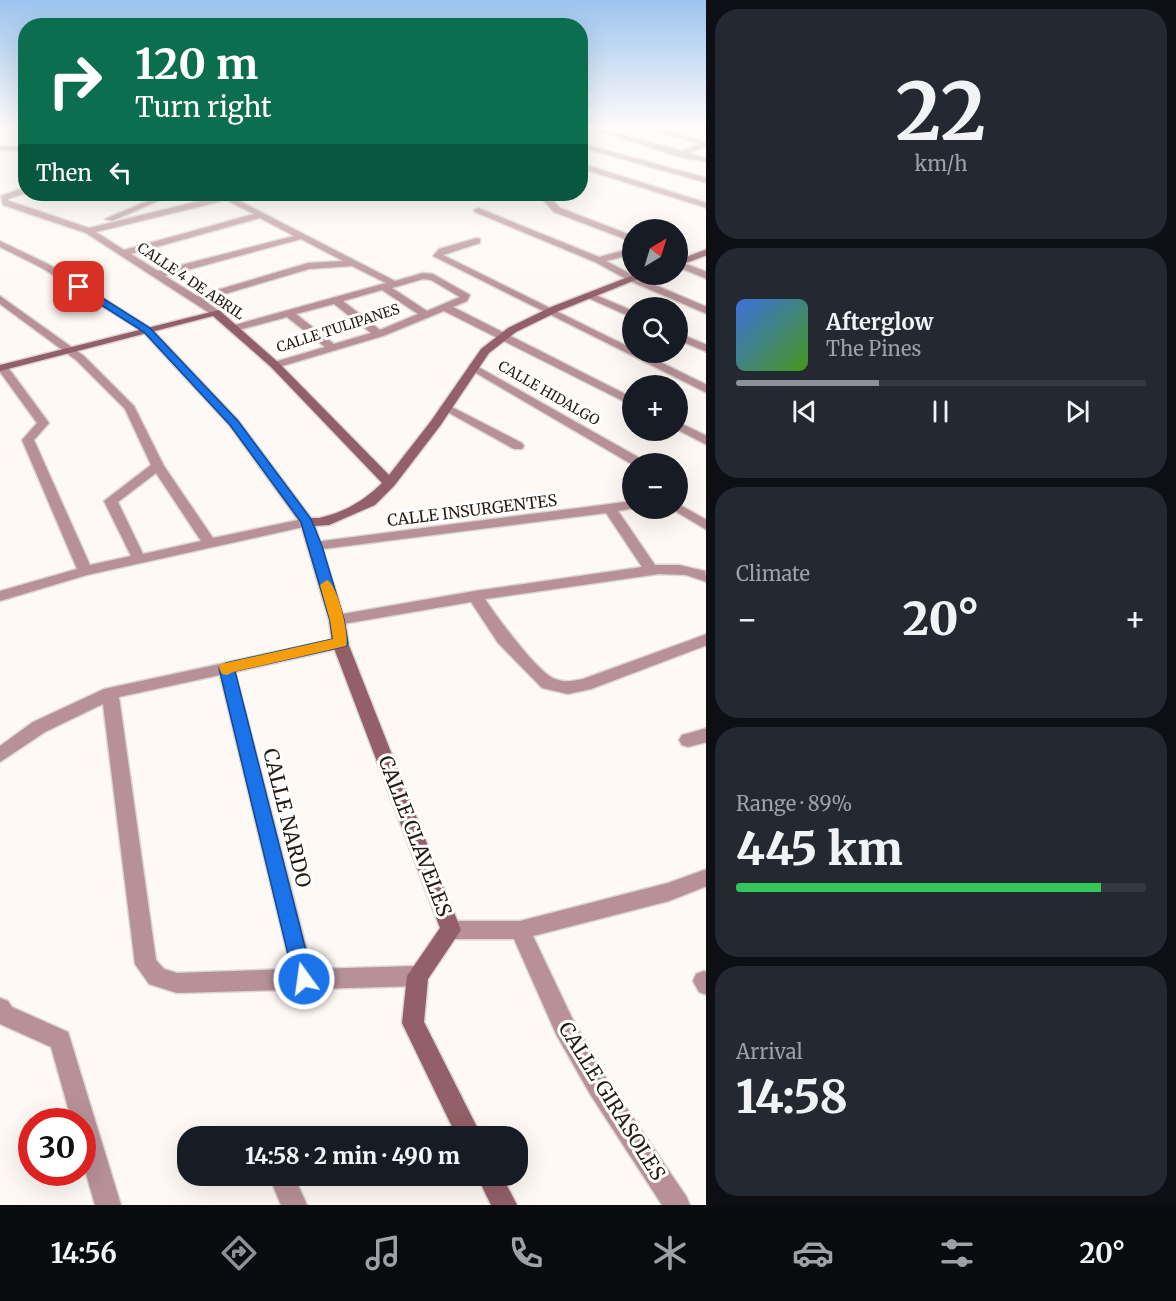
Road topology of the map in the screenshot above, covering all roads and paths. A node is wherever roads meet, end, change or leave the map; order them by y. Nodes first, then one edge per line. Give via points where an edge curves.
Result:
1 (644, 184) edge
2 (18, 193) edge
3 (154, 201) edge
4 (200, 201) edge
5 (235, 201) edge
6 (549, 201) edge
7 (706, 206) edge
8 (478, 210) dead end
9 (261, 215) junction
10 (86, 230) junction
11 (622, 235) edge
12 (303, 236) junction
13 (477, 241) dead end
14 (0, 244) edge
15 (706, 252) edge
16 (123, 253) junction
17 (622, 253) edge
18 (688, 258) edge
19 (598, 260) junction
20 (354, 263) junction
21 (688, 266) edge
22 (622, 273) edge
23 (156, 275) junction
24 (706, 276) edge
25 (622, 283) edge
26 (389, 285) junction
27 (647, 285) edge
28 (591, 296) junction
29 (0, 298) edge
30 (195, 300) junction
31 (335, 300) junction
32 (443, 306) junction
33 (622, 310) edge
34 (706, 311) edge
35 (215, 312) junction
36 (548, 312) junction
37 (288, 313) junction
38 (425, 314) junction
39 (236, 328) junction
40 (147, 330) junction
41 (379, 334) junction
42 (505, 336) junction
43 (688, 341) edge
44 (333, 348) junction
45 (706, 349) edge
46 (69, 350) junction
47 (275, 365) junction
48 (473, 367) junction
49 (2, 368) edge
50 (701, 382) edge
51 (706, 390) edge
52 (622, 396) edge
53 (446, 407) junction
54 (688, 431) edge
55 (706, 441) edge
56 (518, 446) dead end
57 (622, 453) edge
58 (158, 466) junction
59 (389, 483) junction
60 (622, 508) edge
61 (611, 510) junction
62 (688, 515) edge
63 (307, 522) junction
64 (706, 526) edge
65 (209, 543) junction
66 (315, 546) junction
67 (139, 559) junction
68 (651, 570) junction
69 (85, 571) junction
70 (706, 577) edge
71 (0, 596) edge
72 (475, 596) junction
73 (337, 620) junction
74 (706, 639) edge
75 (340, 643) junction
76 (226, 668) junction
77 (110, 693) junction
78 (706, 735) edge
79 (688, 740) dead end
80 (0, 755) edge
81 (706, 878) edge
82 (451, 930) junction
83 (520, 930) junction
84 (418, 976) junction
85 (304, 979) junction
86 (0, 1009) edge
87 (464, 1126) edge
88 (285, 1186) edge
89 (494, 1186) edge
90 (108, 1205) edge
91 (294, 1205) edge
92 (504, 1205) edge
93 (677, 1205) edge

1 - 7 street
2 - 10 street, CALLE 4 DE ABRIL via 4,198 6,203
3 - 10 street
4 - 10 street
5 - 9 street
6 - 11 street via 557,210
8 - 19 street
9 - 12 street
9 - 16 street
10 - 16 street, CALLE 4 DE ABRIL
12 - 20 street
12 - 23 street
13 - 36 street via 442,251 438,256
14 - 40 street via 45,266
15 - 18 main road
16 - 23 street, CALLE 4 DE ABRIL
17 - 19 street
19 - 22 street
20 - 26 street
20 - 30 street via 308,266
21 - 24 street
23 - 30 street, CALLE 4 DE ABRIL
25 - 28 main road
26 - 31 street
26 - 32 street, CALLE TULIPANES via 433,277 465,295 464,299
26 - 38 street
27 - 34 street
28 - 33 street
28 - 36 main road
29 - 46 street
30 - 35 street, CALLE 4 DE ABRIL
31 - 37 street
31 - 41 street
32 - 38 street, CALLE TULIPANES
32 - 42 street
35 - 39 main road, CALLE 4 DE ABRIL
35 - 40 main road
36 - 42 main road
36 - 50 street
37 - 39 street
37 - 44 street
38 - 41 street, CALLE TULIPANES
39 - 47 main road, CALLE 4 DE ABRIL
40 - 46 main road
40 - 63 street via 234,423
41 - 44 street, CALLE TULIPANES
42 - 48 main road via 485,351
42 - 52 street
43 - 45 street
44 - 47 street, CALLE TULIPANES
46 - 49 main road
46 - 58 street via 130,408
47 - 59 main road, CALLE 4 DE ABRIL
48 - 53 main road
48 - 57 street, CALLE HIDALGO
49 - 69 street via 43,423 28,440
50 - 51 street
53 - 56 street
53 - 59 main road
54 - 55 street
58 - 65 street
58 - 67 street via 111,501
59 - 63 main road via 370,502 324,522
60 - 61 street, CALLE INSURGENTES
61 - 66 street, CALLE INSURGENTES
61 - 68 street
62 - 64 street
63 - 65 street
63 - 66 main road, CALLE CLAVELES
65 - 67 street
66 - 73 main road, CALLE CLAVELES
67 - 69 street
68 - 70 street via 693,570
68 - 72 street
69 - 71 street
72 - 73 street
72 - 74 street via 504,639 548,684 568,688
73 - 75 main road, CALLE CLAVELES
75 - 76 street
75 - 82 main road, CALLE CLAVELES
76 - 77 street
76 - 85 street, CALLE NARDO
77 - 80 street via 39,727
77 - 85 street via 146,964 157,977 177,983
78 - 79 street
81 - 83 street via 669,892
82 - 83 street
82 - 84 main road, CALLE CLAVELES
83 - 93 street, CALLE GIRASOLES via 564,1026 598,1086
84 - 85 street
84 - 87 main road, CALLE CLAVELES via 413,1023
86 - 90 street via 4,1015 60,1040
88 - 91 street
89 - 92 main road

